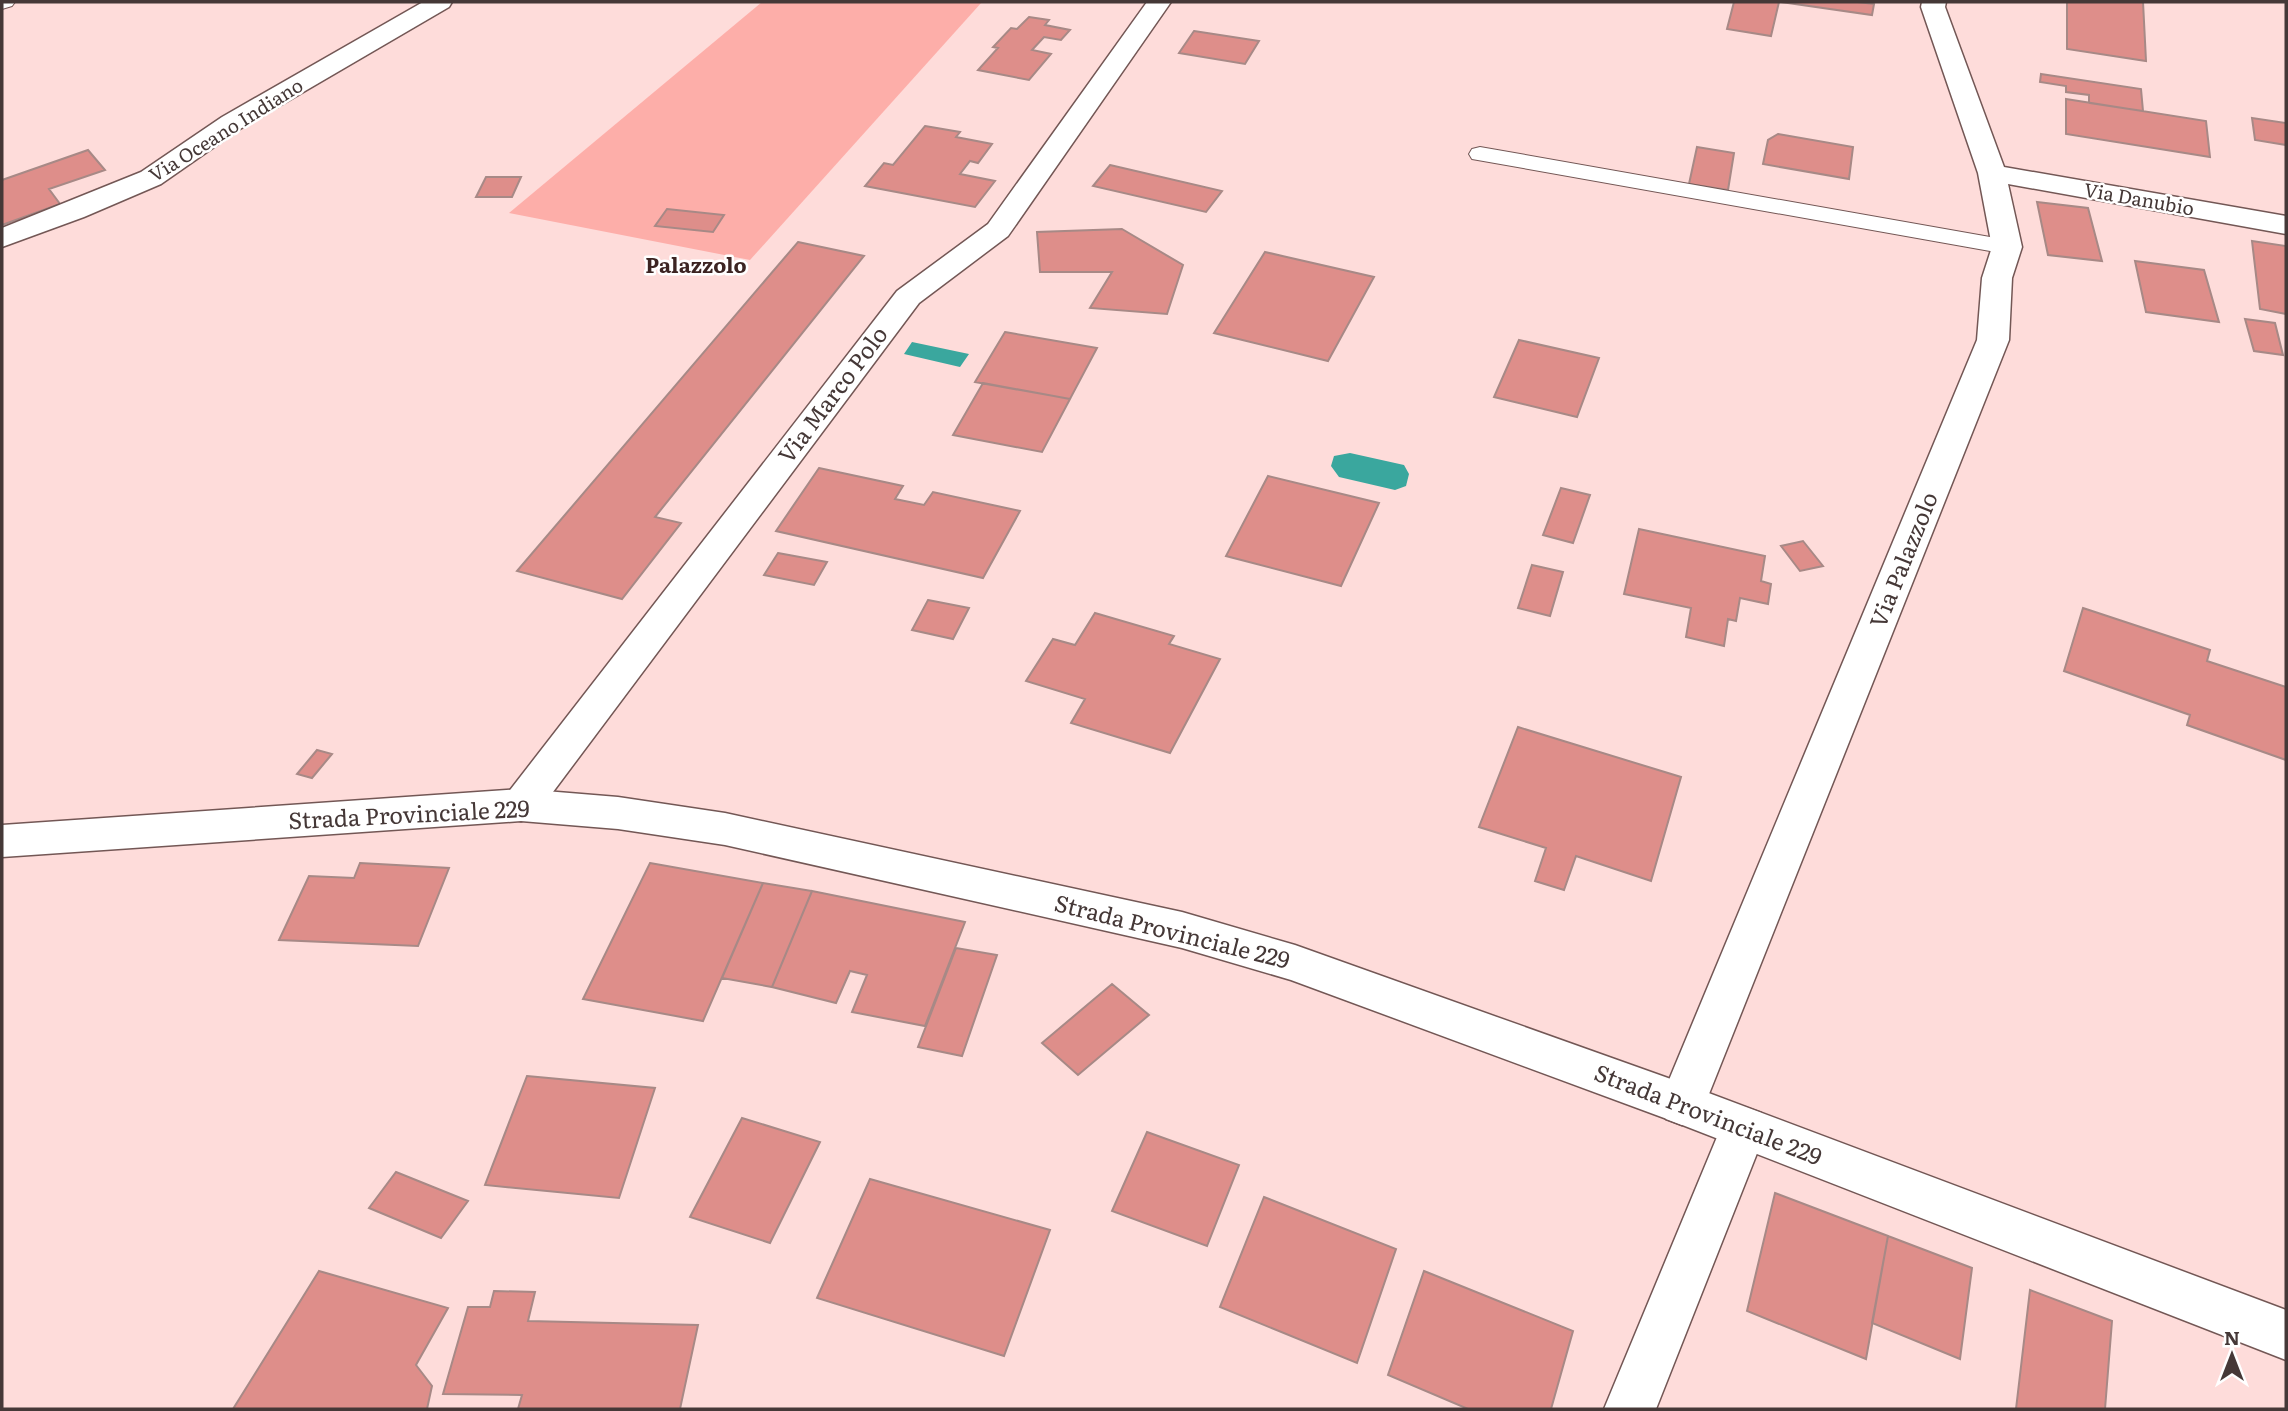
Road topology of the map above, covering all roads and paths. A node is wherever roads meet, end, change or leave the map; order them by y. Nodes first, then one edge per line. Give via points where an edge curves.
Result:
1 (440, 2) edge
2 (1159, 2) edge
3 (1934, 2) edge
4 (1480, 154) dead end
5 (1992, 173) junction
6 (2286, 225) edge
7 (2, 238) edge
8 (2007, 247) junction
9 (521, 805) junction
10 (2, 841) edge
11 (1682, 1104) junction
12 (1744, 1128) junction
13 (2286, 1335) edge
14 (1630, 1409) edge

1 - 7 street, Via Oceano Indiano via 231,123 151,178
2 - 9 street, Via Marco Polo via 998,230 908,297
3 - 5 street, Via Palazzolo
4 - 8 lane
5 - 6 street, Via Danubio
5 - 8 street, Via Palazzolo
8 - 11 street, Via Palazzolo via 1997,278 1993,340
9 - 10 street, Strada Provinciale 229
9 - 11 street, Strada Provinciale 229 via 725,829 1182,930 1295,962
11 - 12 street, Strada Provinciale 229
12 - 13 street, Strada Provinciale 229
12 - 14 street

